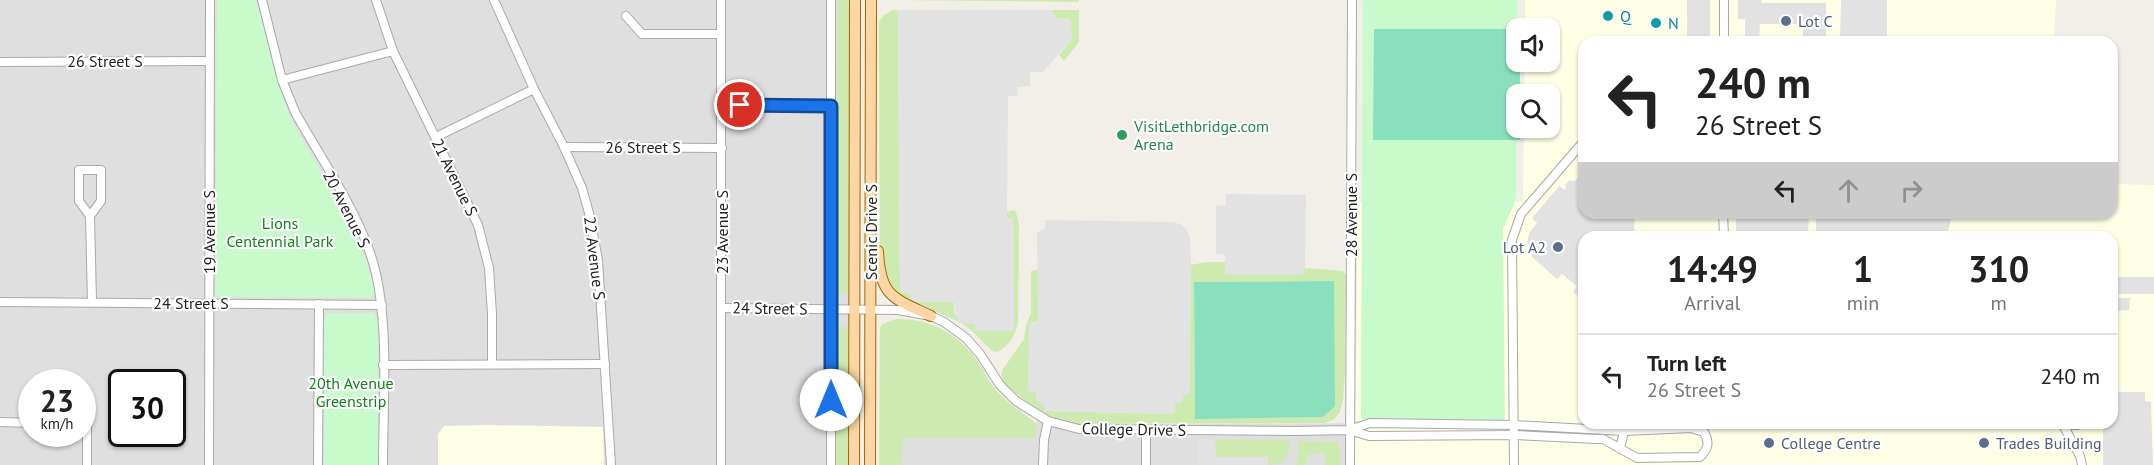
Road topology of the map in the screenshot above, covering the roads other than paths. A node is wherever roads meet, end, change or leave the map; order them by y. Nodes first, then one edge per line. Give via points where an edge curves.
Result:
1 (210, 0) edge
2 (262, 0) edge
3 (376, 0) edge
4 (494, 0) edge
5 (721, 0) edge
6 (831, 0) edge
7 (855, 0) edge
8 (871, 0) edge
9 (1352, 0) edge
10 (1724, 0) edge
11 (626, 16) dead end
12 (721, 34) junction
13 (1724, 36) edge
14 (393, 51) junction
15 (209, 61) junction
16 (0, 62) edge
17 (282, 80) junction
18 (534, 89) junction
19 (722, 105) junction
20 (831, 106) junction
21 (436, 138) junction
22 (872, 146) junction
23 (564, 147) junction
24 (722, 148) junction
25 (1578, 148) edge
26 (90, 216) junction
27 (0, 302) edge
28 (92, 302) junction
29 (209, 303) junction
30 (318, 304) junction
31 (382, 304) junction
32 (722, 308) junction
33 (831, 309) junction
34 (854, 309) junction
35 (871, 310) junction
36 (931, 316) junction
37 (492, 364) junction
38 (605, 364) junction
39 (383, 365) junction
40 (1048, 421) junction
41 (0, 422) edge
42 (18, 423) edge
43 (1514, 425) junction
44 (1578, 428) edge
45 (1587, 429) edge
46 (1671, 429) edge
47 (1697, 429) edge
48 (2065, 429) edge
49 (2076, 429) edge
50 (1146, 430) junction
51 (1349, 430) junction
52 (1624, 431) junction
53 (1514, 435) junction
54 (2071, 440) junction
55 (86, 447) edge
56 (1620, 449) junction
57 (87, 465) edge
58 (209, 465) edge
59 (318, 465) edge
60 (382, 465) edge
61 (611, 465) edge
62 (721, 465) edge
63 (831, 465) edge
64 (854, 465) edge
65 (870, 465) edge
66 (1043, 465) edge
67 (1146, 465) edge
68 (1350, 465) edge
69 (1514, 465) edge
70 (2082, 465) edge

1 - 15 street, 19 Avenue S
2 - 17 street, 20 Avenue S
3 - 14 street, 21 Avenue S
4 - 18 street, 22 Avenue S
5 - 12 street, 23 Avenue S
6 - 20 street
7 - 34 main road, Scenic Drive S
8 - 22 main road, Scenic Drive S
9 - 51 street, 28 Avenue S
10 - 13 street
11 - 12 street via 642,34
12 - 19 street, 23 Avenue S
14 - 17 street
14 - 21 street, 21 Avenue S
15 - 16 street, 26 Street S
15 - 29 street, 19 Avenue S
17 - 31 street, 20 Avenue S via 295,112 366,242
18 - 21 street
18 - 23 street, 22 Avenue S
19 - 20 street
19 - 24 street, 23 Avenue S
20 - 33 street
21 - 37 street, 21 Avenue S via 478,225 489,268
22 - 35 main road, Scenic Drive S
22 - 36 main road via 882,282 892,296
23 - 24 street, 26 Street S
23 - 38 street, 22 Avenue S via 582,188 595,239
24 - 32 street, 23 Avenue S
25 - 43 street via 1521,214 1512,240
26 - 26 street via 101,201 101,170 79,170 79,201
26 - 28 street
27 - 28 street, 24 Street S
28 - 29 street, 24 Street S
29 - 30 street, 24 Street S
29 - 58 street, 19 Avenue S
30 - 31 street, 24 Street S
30 - 59 street
31 - 39 street, 20 Avenue S
32 - 33 street, 24 Street S
32 - 62 street, 23 Avenue S
33 - 34 street, 24 Street S
33 - 63 street
34 - 35 street, College Drive S
34 - 64 main road, Scenic Drive S
35 - 36 street, College Drive S
35 - 65 main road, Scenic Drive S
36 - 40 street, College Drive S via 964,337 1016,401
37 - 38 street
37 - 39 street
38 - 61 street, 22 Avenue S
39 - 60 street, 20 Avenue S
40 - 50 street, College Drive S via 1079,429
40 - 66 street
41 - 42 street
43 - 44 street, College Drive S
43 - 51 street, College Drive S via 1370,423
43 - 53 street
45 - 52 street, College Drive S
46 - 52 street, College Drive S
47 - 56 street, College Drive S via 1704,432 1708,443 1700,457 1637,458
48 - 54 street
49 - 54 street
50 - 51 street, College Drive S
50 - 67 street
51 - 53 street, College Drive S via 1369,436
51 - 68 street, 28 Avenue S
52 - 56 street
53 - 56 street, College Drive S via 1597,438
53 - 69 street
54 - 70 street
55 - 57 street

